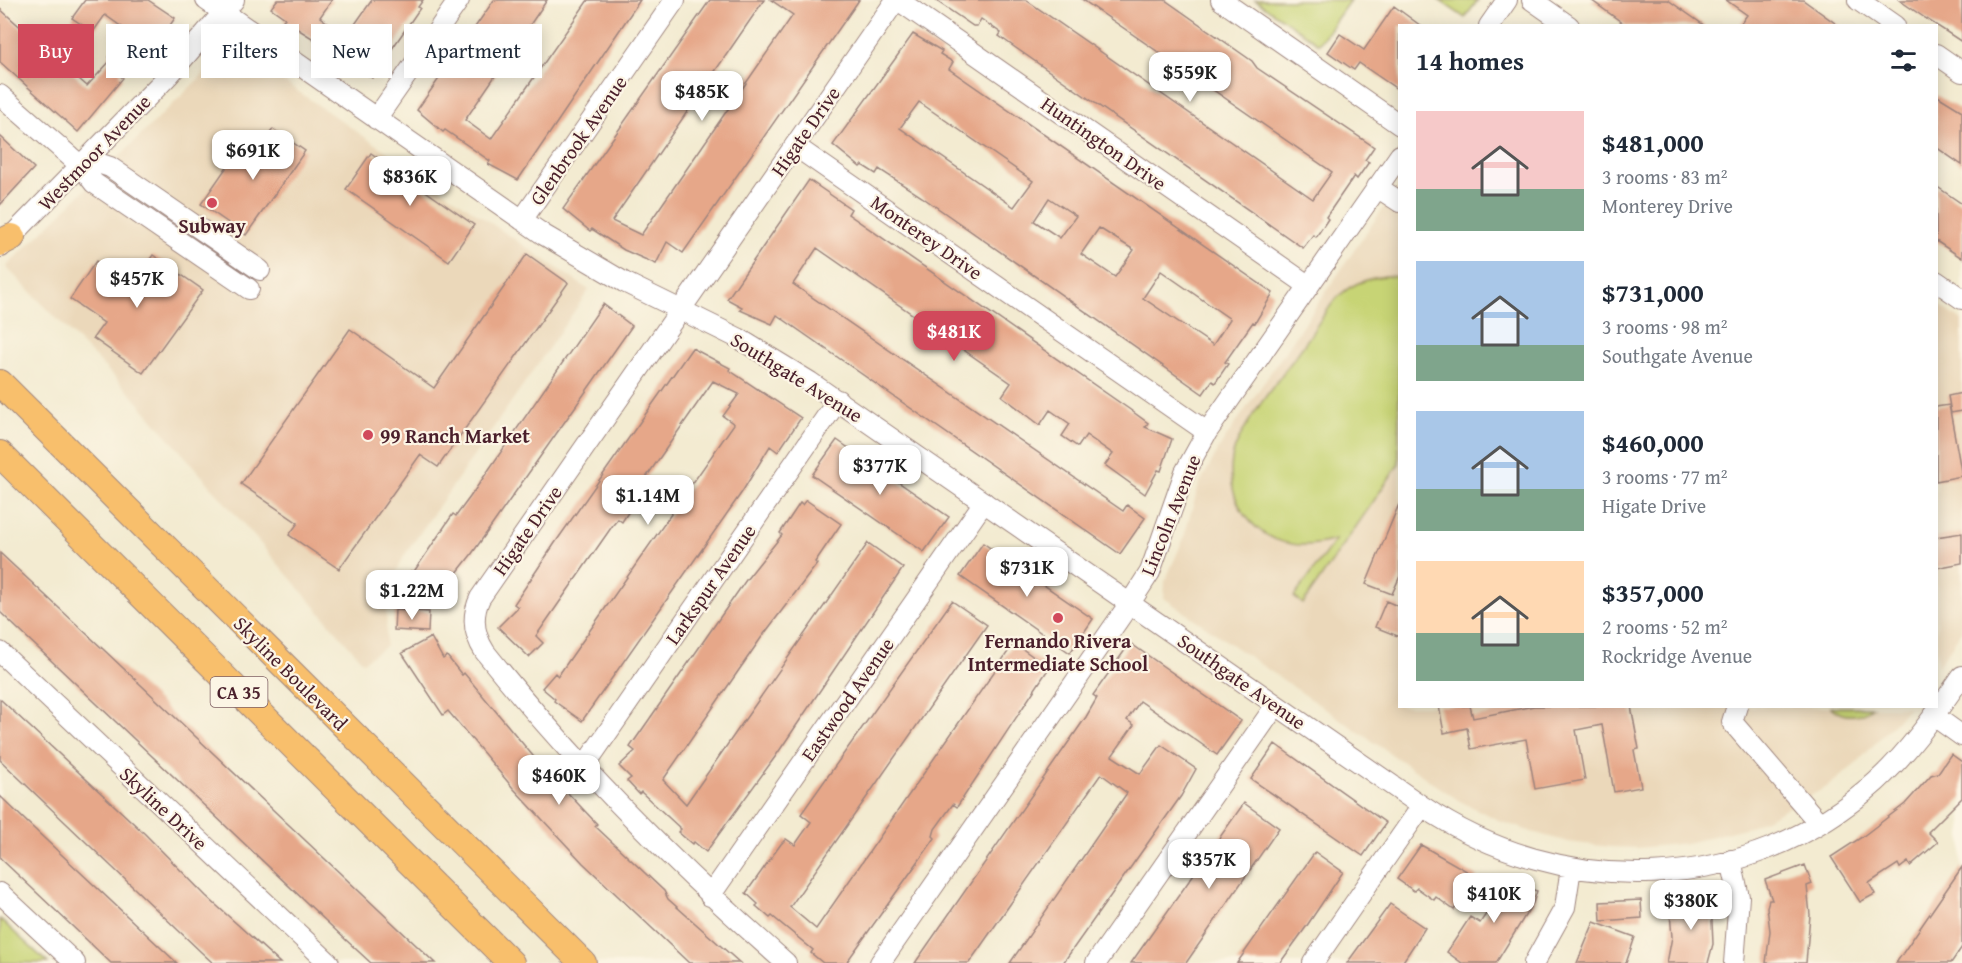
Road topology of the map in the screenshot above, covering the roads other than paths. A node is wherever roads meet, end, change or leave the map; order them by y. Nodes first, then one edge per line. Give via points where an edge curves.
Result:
1 (206, 0) edge
2 (459, 0) edge
3 (675, 0) edge
4 (897, 0) edge
5 (1221, 0) edge
6 (1507, 0) edge
7 (1532, 0) edge
8 (1858, 0) edge
9 (229, 7) edge
10 (1490, 24) edge
11 (1566, 24) edge
12 (1892, 24) edge
13 (1938, 55) edge
14 (1962, 72) edge
15 (0, 95) edge
16 (376, 119) junction
17 (1398, 124) edge
18 (795, 146) junction
19 (1398, 158) edge
20 (81, 166) junction
21 (1377, 187) junction
22 (1398, 201) edge
23 (522, 220) junction
24 (4, 243) edge
25 (260, 270) dead end
26 (1938, 282) edge
27 (1309, 286) junction
28 (249, 289) dead end
29 (1962, 299) edge
30 (680, 310) junction
31 (0, 383) edge
32 (838, 400) junction
33 (1207, 432) junction
34 (0, 454) edge
35 (984, 502) junction
36 (1130, 603) junction
37 (0, 652) edge
38 (1962, 676) edge
39 (1276, 705) junction
40 (1730, 712) edge
41 (1934, 716) junction
42 (1962, 736) edge
43 (583, 768) junction
44 (1422, 806) junction
45 (1820, 823) junction
46 (1731, 860) junction
47 (1571, 868) junction
48 (0, 892) edge
49 (710, 896) junction
50 (75, 963) edge
51 (328, 963) edge
52 (511, 963) edge
53 (583, 963) edge
54 (786, 963) edge
55 (880, 963) edge
56 (1096, 963) edge
57 (1313, 963) edge
58 (1534, 963) edge
59 (1734, 963) edge

1 - 9 street, Southgate Avenue
2 - 16 street
3 - 23 street, Glenbrook Avenue
4 - 18 street, Higate Drive
4 - 27 street, Huntington Drive
5 - 17 street
6 - 10 street
7 - 11 street
8 - 12 street
9 - 16 street, Southgate Avenue
9 - 20 street, Westmoor Avenue
13 - 14 street
15 - 20 street
16 - 23 street, Southgate Avenue
18 - 30 street, Higate Drive
18 - 33 street, Monterey Drive
19 - 21 street, Lincoln Avenue
20 - 24 street, Westmoor Avenue
20 - 25 street via 110,167
20 - 28 street via 94,183
21 - 22 street
21 - 27 street, Lincoln Avenue
23 - 30 street, Southgate Avenue via 594,266
26 - 29 street
27 - 33 street, Lincoln Avenue
30 - 32 street, Southgate Avenue via 766,355
30 - 43 street, Higate Drive via 476,608 475,628 483,648
31 - 53 main road, Skyline Boulevard / CA 35
32 - 35 street, Southgate Avenue
32 - 43 street, Larkspur Avenue
33 - 36 street, Lincoln Avenue via 1185,472 1153,564
34 - 52 main road, CA 35
35 - 36 street, Southgate Avenue
35 - 49 street, Eastwood Avenue
36 - 39 street, Southgate Avenue
36 - 55 street, Lincoln Avenue
37 - 51 street, Skyline Drive
38 - 41 street, Southgate Avenue
39 - 44 street, Southgate Avenue
39 - 56 street
40 - 45 street
41 - 42 street
41 - 45 street, Southgate Avenue via 1875,782
43 - 49 street, Higate Drive
44 - 47 street, Southgate Avenue via 1492,845
44 - 57 street
45 - 46 street, Southgate Avenue via 1779,844
46 - 47 street, Southgate Avenue via 1658,872 1607,873
46 - 59 street via 1739,897
47 - 58 street via 1565,907
48 - 50 street
49 - 54 street, Higate Drive

